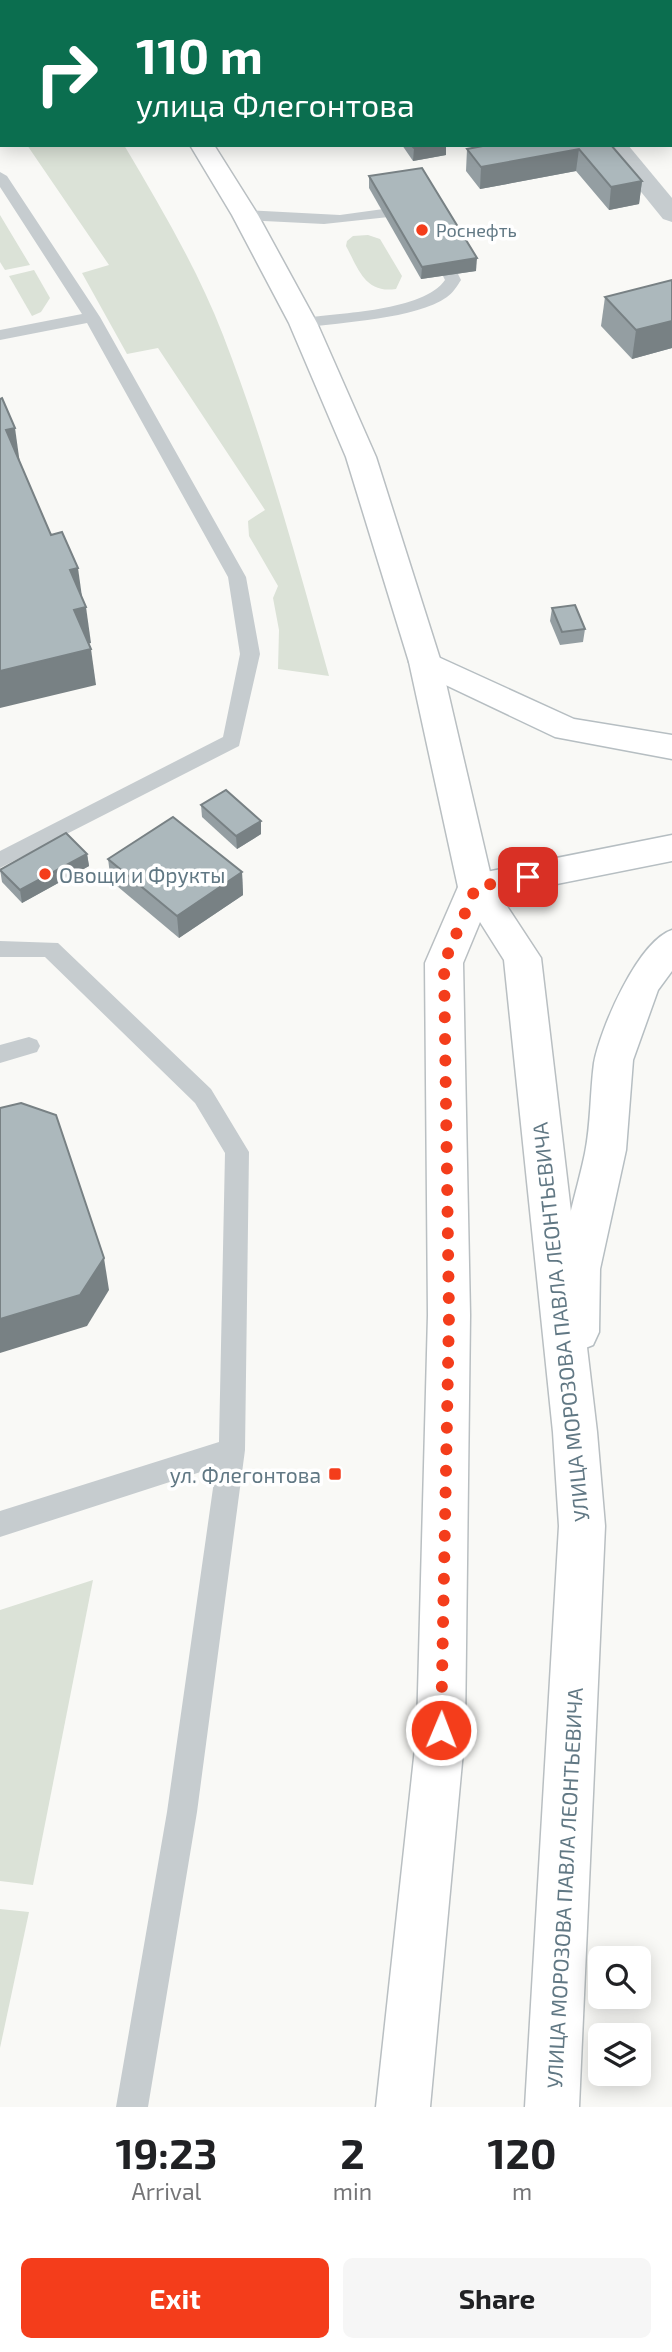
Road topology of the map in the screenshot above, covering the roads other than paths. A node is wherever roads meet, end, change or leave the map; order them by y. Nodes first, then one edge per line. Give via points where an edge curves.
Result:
1 (203, 147) edge
2 (617, 147) edge
3 (0, 176) edge
4 (672, 214) edge
5 (245, 215) junction
6 (92, 317) junction
7 (303, 323) junction
8 (0, 335) edge
9 (425, 662) junction
10 (672, 747) edge
11 (672, 848) edge
12 (0, 860) edge
13 (476, 887) junction
14 (672, 944) edge
15 (0, 948) edge
16 (29, 1046) dead end
17 (0, 1054) edge
18 (575, 1432) junction
19 (232, 1450) junction
20 (0, 1524) edge
21 (132, 2107) edge
22 (403, 2107) edge
23 (552, 2107) edge

1 - 5 main road, УЛИЦА МОРОЗОВА ПАВЛА ЛЕОНТЬЕВИЧА
2 - 4 street
3 - 6 lane
5 - 7 main road, УЛИЦА МОРОЗОВА ПАВЛА ЛЕОНТЬЕВИЧА
5 - 7 lane via 314,220 410,212 425,227 453,280 444,293 411,305
6 - 8 lane
6 - 12 lane via 237,577 250,654 232,741
7 - 9 main road, УЛИЦА МОРОЗОВА ПАВЛА ЛЕОНТЬЕВИЧА via 361,457
9 - 10 main road via 567,729
9 - 13 main road, УЛИЦА МОРОЗОВА ПАВЛА ЛЕОНТЬЕВИЧА
11 - 13 main road
13 - 18 main road, УЛИЦА МОРОЗОВА ПАВЛА ЛЕОНТЬЕВИЧА via 522,957
13 - 22 main road via 444,963 449,1315 441,1730
14 - 18 main road via 641,985 614,1060 606,1150 579,1269
15 - 19 lane via 50,949 203,1096 237,1153
16 - 17 lane
18 - 23 main road, УЛИЦА МОРОЗОВА ПАВЛА ЛЕОНТЬЕВИЧА via 582,1526
19 - 20 lane
19 - 21 lane via 182,1812

